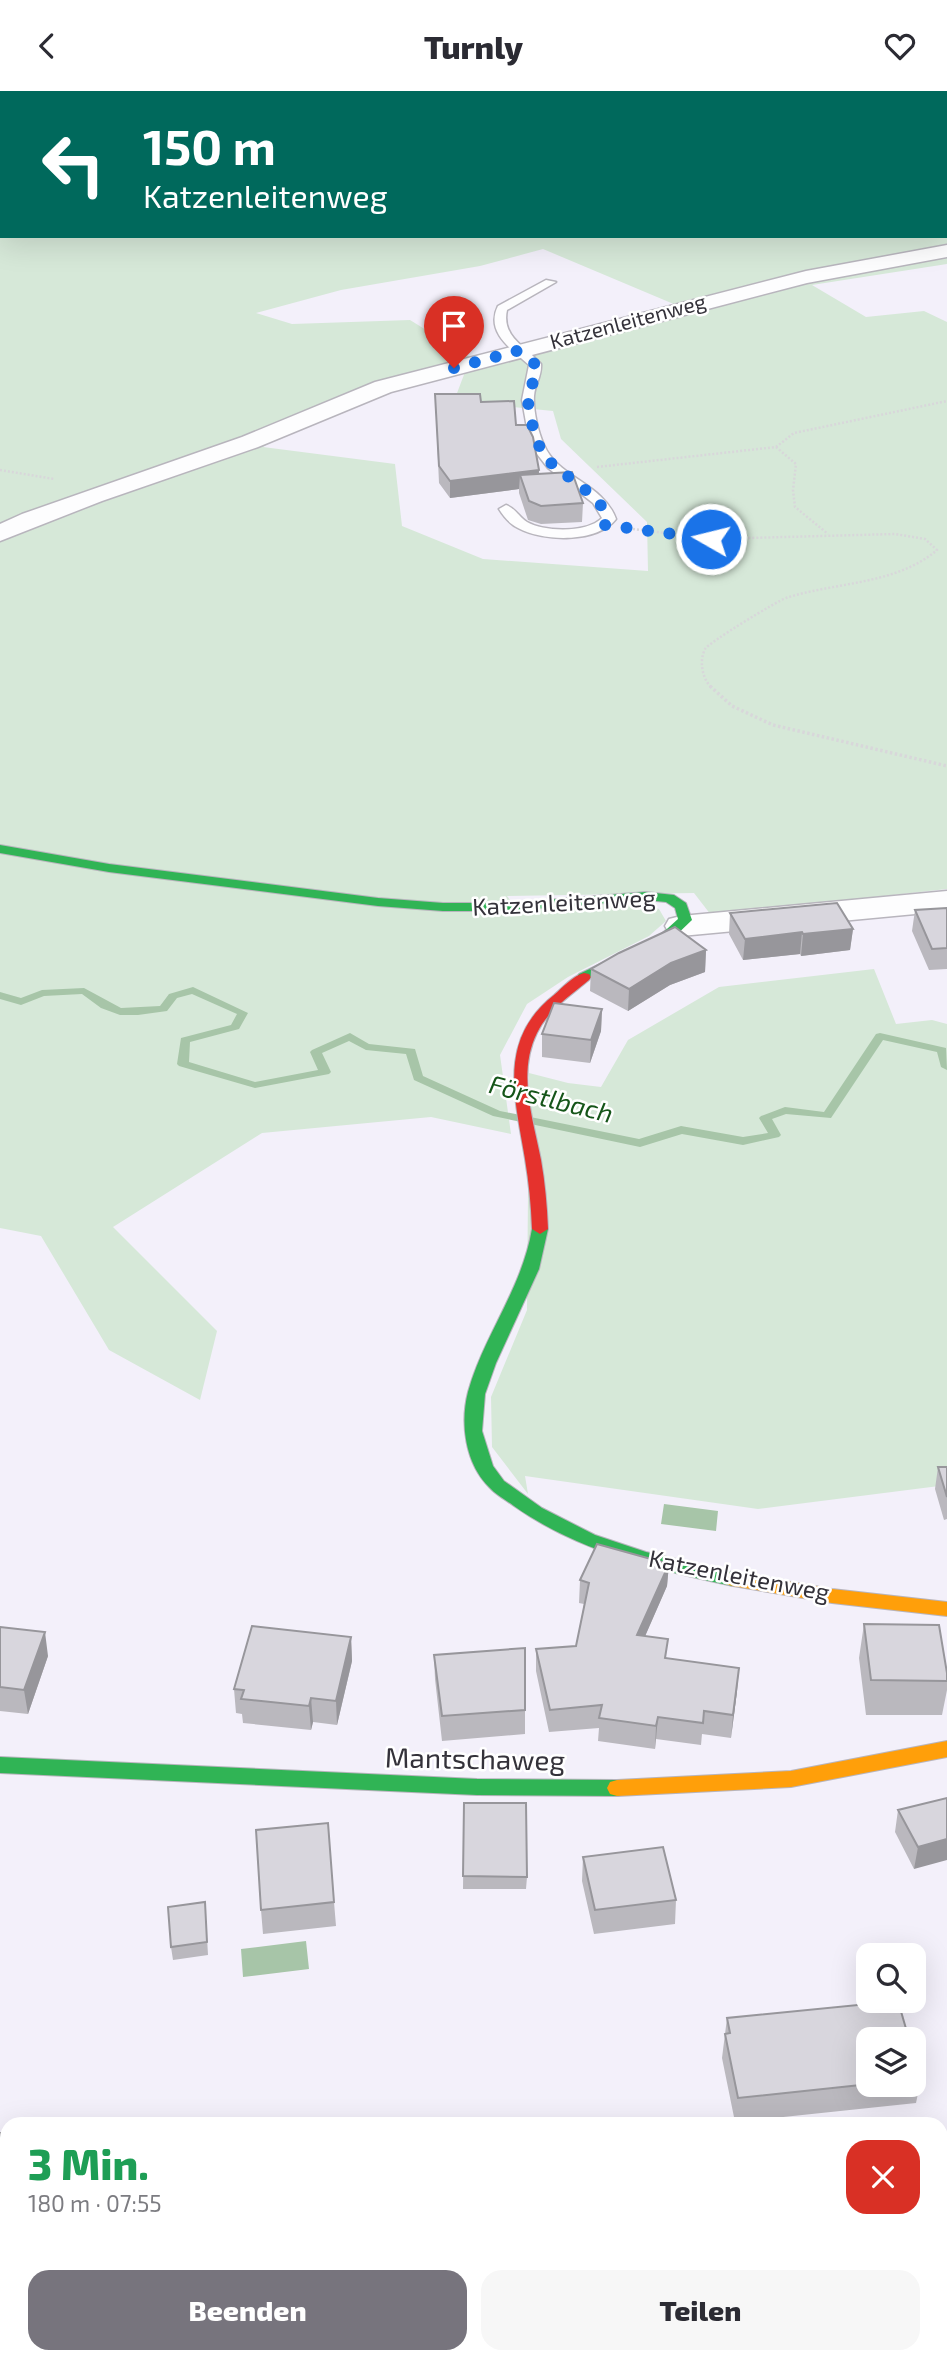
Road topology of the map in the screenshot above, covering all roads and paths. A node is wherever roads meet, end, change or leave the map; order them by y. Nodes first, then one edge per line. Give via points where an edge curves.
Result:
1 (947, 251) edge
2 (550, 282) dead end
3 (517, 351) junction
4 (947, 401) edge
5 (776, 447) junction
6 (560, 471) junction
7 (506, 509) dead end
8 (605, 525) junction
9 (0, 533) edge
10 (829, 534) junction
11 (947, 766) edge
12 (0, 849) edge
13 (947, 901) edge
14 (681, 926) junction
15 (947, 1609) edge
16 (947, 1749) edge
17 (0, 1765) edge

1 - 3 street, Katzenleitenweg via 806,277
2 - 3 lane via 500,312 503,332
3 - 6 lane via 535,364 536,376 528,395 538,446
3 - 9 street, Katzenleitenweg via 359,394 250,442 92,495
4 - 5 path via 794,433
5 - 6 path
5 - 10 path via 796,464 795,507
6 - 8 lane via 602,505 609,519
7 - 8 lane via 525,526 555,531 593,531
8 - 10 path via 711,539
10 - 11 path via 895,534 925,539 937,550 923,561 880,576 784,598 706,646 701,661 706,683 733,706 773,725
12 - 14 street, Katzenleitenweg via 109,868 430,906 508,907 658,896 681,906 685,913
13 - 14 street
14 - 15 street, Katzenleitenweg via 658,943 592,973 555,1000 530,1028 519,1073 537,1177 537,1254 483,1374 472,1420 475,1450 503,1492 531,1515 580,1537 664,1563 774,1586
16 - 17 street, Mantschaweg via 791,1779 632,1788 477,1787

